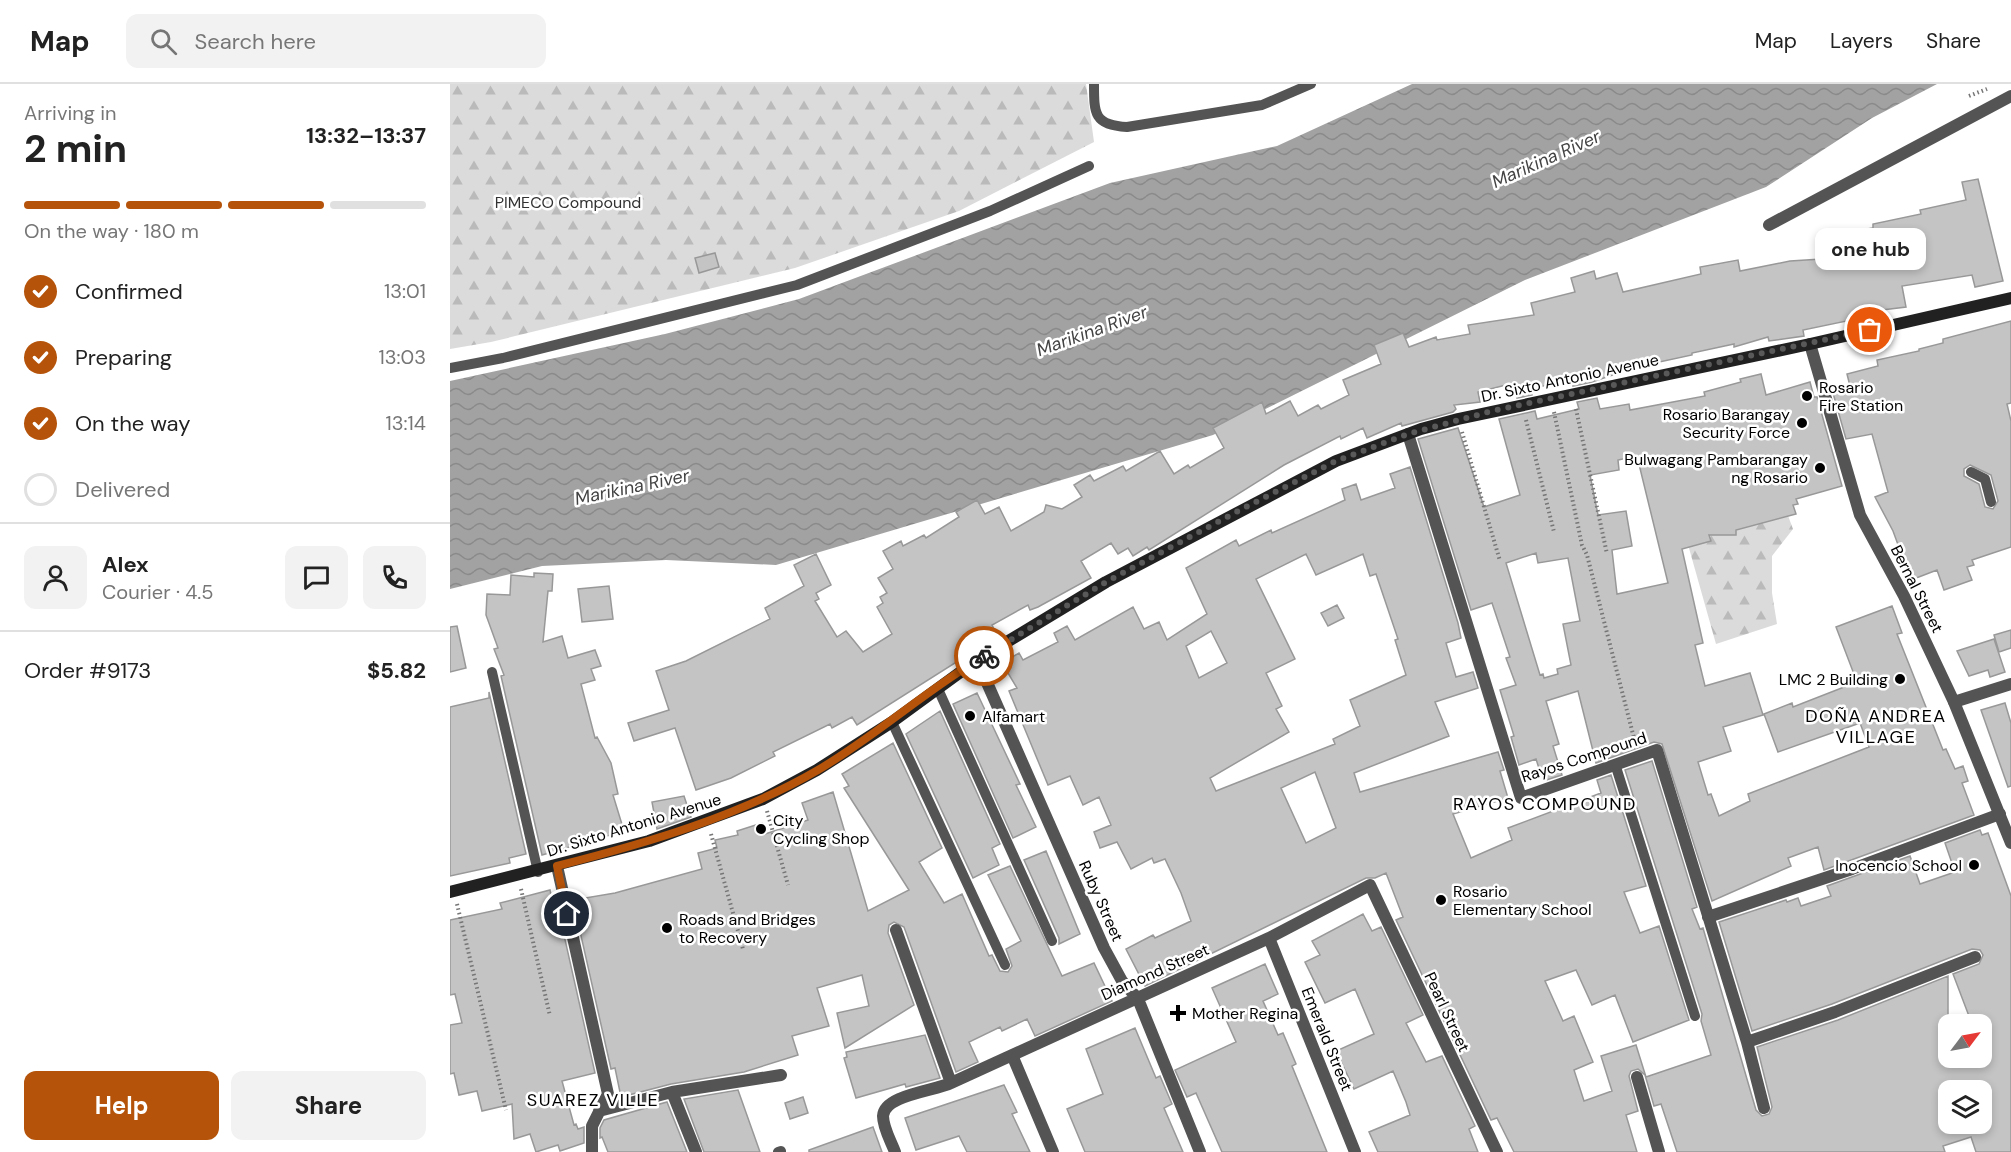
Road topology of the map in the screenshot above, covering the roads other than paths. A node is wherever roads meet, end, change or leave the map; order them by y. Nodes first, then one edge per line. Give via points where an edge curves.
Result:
1 (1094, 84) edge
2 (1311, 84) edge
3 (2011, 96) edge
4 (1089, 166) dead end
5 (1769, 225) dead end
6 (2011, 297) edge
7 (1810, 344) junction
8 (450, 368) edge
9 (1408, 434) junction
10 (1971, 472) dead end
11 (1992, 502) dead end
12 (977, 660) junction
13 (492, 672) dead end
14 (2011, 684) edge
15 (938, 689) junction
16 (1954, 702) junction
17 (892, 722) junction
18 (1616, 767) junction
19 (2000, 814) junction
20 (2011, 843) edge
21 (557, 866) junction
22 (538, 872) junction
23 (1370, 885) joint
24 (452, 892) edge
25 (1708, 917) junction
26 (897, 930) dead end
27 (1269, 938) junction
28 (1052, 941) dead end
29 (1975, 957) dead end
30 (1005, 965) dead end
31 (1138, 999) junction
32 (1695, 1016) dead end
33 (1747, 1042) junction
34 (1012, 1055) junction
35 (781, 1075) dead end
36 (1637, 1077) dead end
37 (951, 1083) junction
38 (672, 1092) junction
39 (1764, 1108) dead end
40 (598, 1111) junction
41 (592, 1152) edge
42 (696, 1152) edge
43 (895, 1152) edge
44 (1053, 1152) edge
45 (1200, 1152) edge
46 (1355, 1152) edge
47 (1497, 1152) edge
48 (1659, 1152) edge

1 - 2 lane via 1094,108 1099,120 1110,126 1127,127 1262,105
3 - 5 street
4 - 8 lane via 990,211 797,285
6 - 7 main road, Dr. Sixto Antonio Avenue
7 - 9 main road, Dr. Sixto Antonio Avenue via 1551,398
7 - 16 street, Bernal Street via 1860,515
9 - 12 main road, Dr. Sixto Antonio Avenue via 1336,461 1242,509 1106,582
9 - 18 street, Rayos Compound via 1521,798
10 - 11 lane via 1985,479
12 - 15 main road, Dr. Sixto Antonio Avenue
12 - 31 street, Ruby Street via 1104,948 1122,981
13 - 22 lane
14 - 16 street
15 - 17 main road, Dr. Sixto Antonio Avenue
15 - 28 lane
16 - 19 street, Bernal Street
17 - 21 main road, Dr. Sixto Antonio Avenue via 763,799 708,822
17 - 30 lane
18 - 25 street, Rayos Compound via 1657,750
18 - 32 lane
19 - 20 street, Bernal Street
19 - 25 street
21 - 22 main road, Dr. Sixto Antonio Avenue
21 - 40 street via 608,1094
22 - 24 main road, Dr. Sixto Antonio Avenue
23 - 27 street, Diamond Street
23 - 47 street, Pearl Street
25 - 33 street, Rayos Compound
26 - 37 street
27 - 31 street, Diamond Street
27 - 46 street, Emerald Street
29 - 33 street
31 - 34 street, Diamond Street
31 - 45 street, Ruby Street
33 - 39 street, Rayos Compound
34 - 37 street, Diamond Street
34 - 44 street
35 - 38 street
36 - 48 street
37 - 43 street, Diamond Street via 892,1102 884,1111
38 - 40 street
38 - 42 street
40 - 41 street via 591,1126

